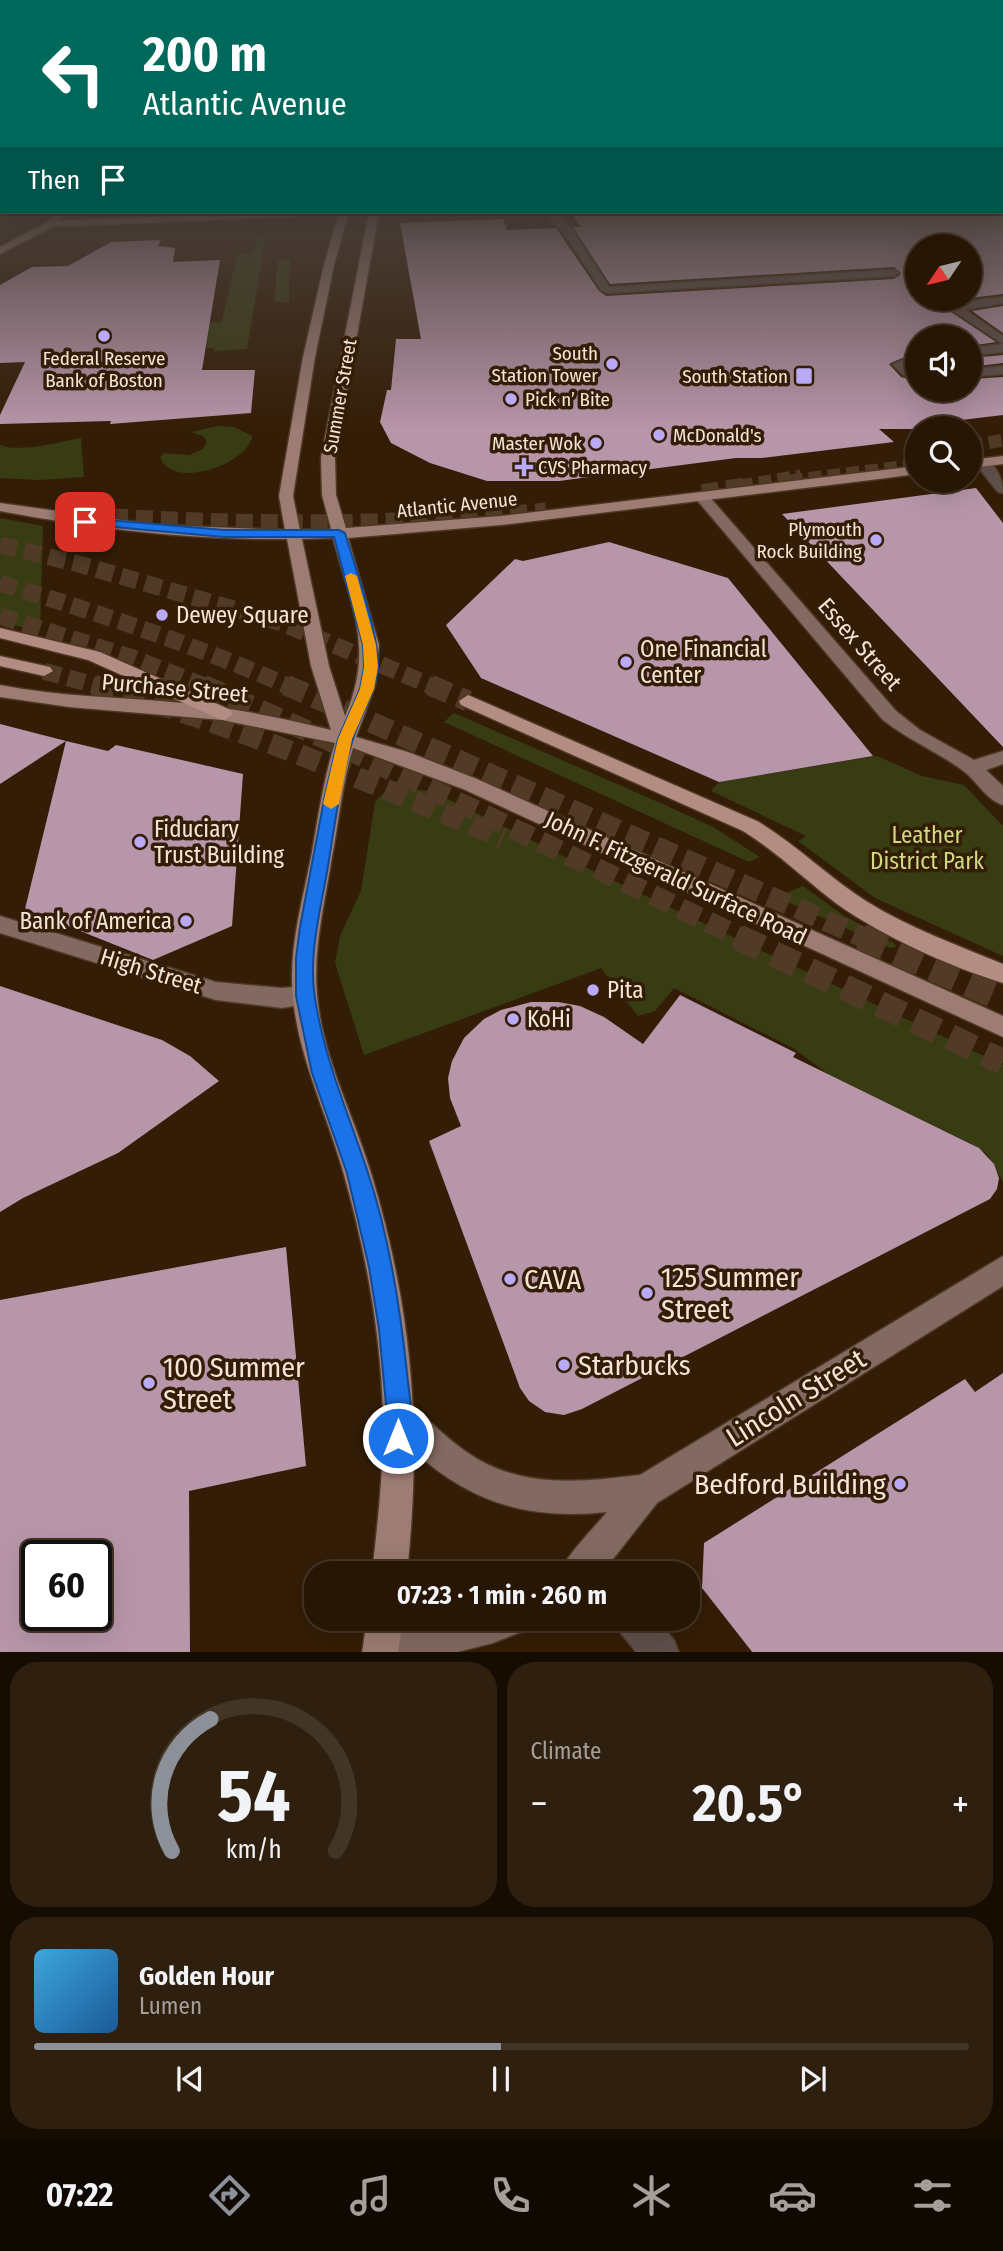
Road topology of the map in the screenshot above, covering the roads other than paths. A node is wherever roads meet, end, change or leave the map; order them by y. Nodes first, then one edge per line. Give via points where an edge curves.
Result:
1 (326, 277) edge
2 (362, 277) edge
3 (598, 277) edge
4 (838, 277) edge
5 (1003, 300) edge
6 (1003, 341) edge
7 (1003, 348) edge
8 (982, 351) edge
9 (1003, 370) edge
10 (982, 372) edge
11 (1003, 460) edge
12 (982, 462) edge
13 (982, 470) edge
14 (905, 472) edge
15 (1003, 489) edge
16 (702, 497) junction
17 (0, 507) edge
18 (339, 533) junction
19 (293, 535) junction
20 (0, 633) edge
21 (0, 661) edge
22 (44, 671) tunnel mouth
23 (0, 691) edge
24 (468, 701) tunnel mouth
25 (224, 714) junction
26 (345, 739) junction
27 (1003, 757) edge
28 (972, 768) junction
29 (1003, 799) edge
30 (0, 924) edge
31 (1003, 974) edge
32 (305, 996) junction
33 (1003, 1027) edge
34 (1003, 1270) edge
35 (399, 1415) junction
36 (645, 1491) junction
37 (391, 1561) edge
38 (593, 1561) edge
39 (467, 1631) edge
40 (643, 1631) edge
41 (383, 1637) edge
42 (660, 1652) edge

1 - 19 main road, Summer Street via 286,496
2 - 18 main road, Summer Street via 328,458 329,495
3 - 4 street via 606,290
5 - 6 street via 964,304 958,310
7 - 8 street
9 - 10 street
11 - 12 main road
13 - 15 street
14 - 16 main road, Atlantic Avenue
16 - 18 main road, Atlantic Avenue
16 - 28 main road, Essex Street via 889,715
17 - 19 main road, Atlantic Avenue via 125,527
18 - 19 main road, Atlantic Avenue
18 - 26 main road, Summer Street via 370,645 371,667 367,689
19 - 26 main road, Summer Street via 323,676
20 - 25 highway via 94,656
21 - 22 highway
23 - 25 main road, Purchase Street via 58,702
24 - 31 highway via 750,825 872,915
25 - 26 main road, Purchase Street
26 - 32 main road, Summer Street via 309,927
26 - 33 main road, John F. Fitzgerald Surface Road via 451,775
27 - 28 main road
28 - 29 main road, Essex Street
30 - 32 main road, High Street via 216,990 282,998
32 - 35 main road, Summer Street via 322,1073 357,1173 380,1267
34 - 36 main road, Lincoln Street
35 - 36 main road via 458,1466 496,1488 537,1498
35 - 37 main road, Summer Street
36 - 38 main road, Lincoln Street
39 - 41 main road via 439,1637
40 - 42 street

